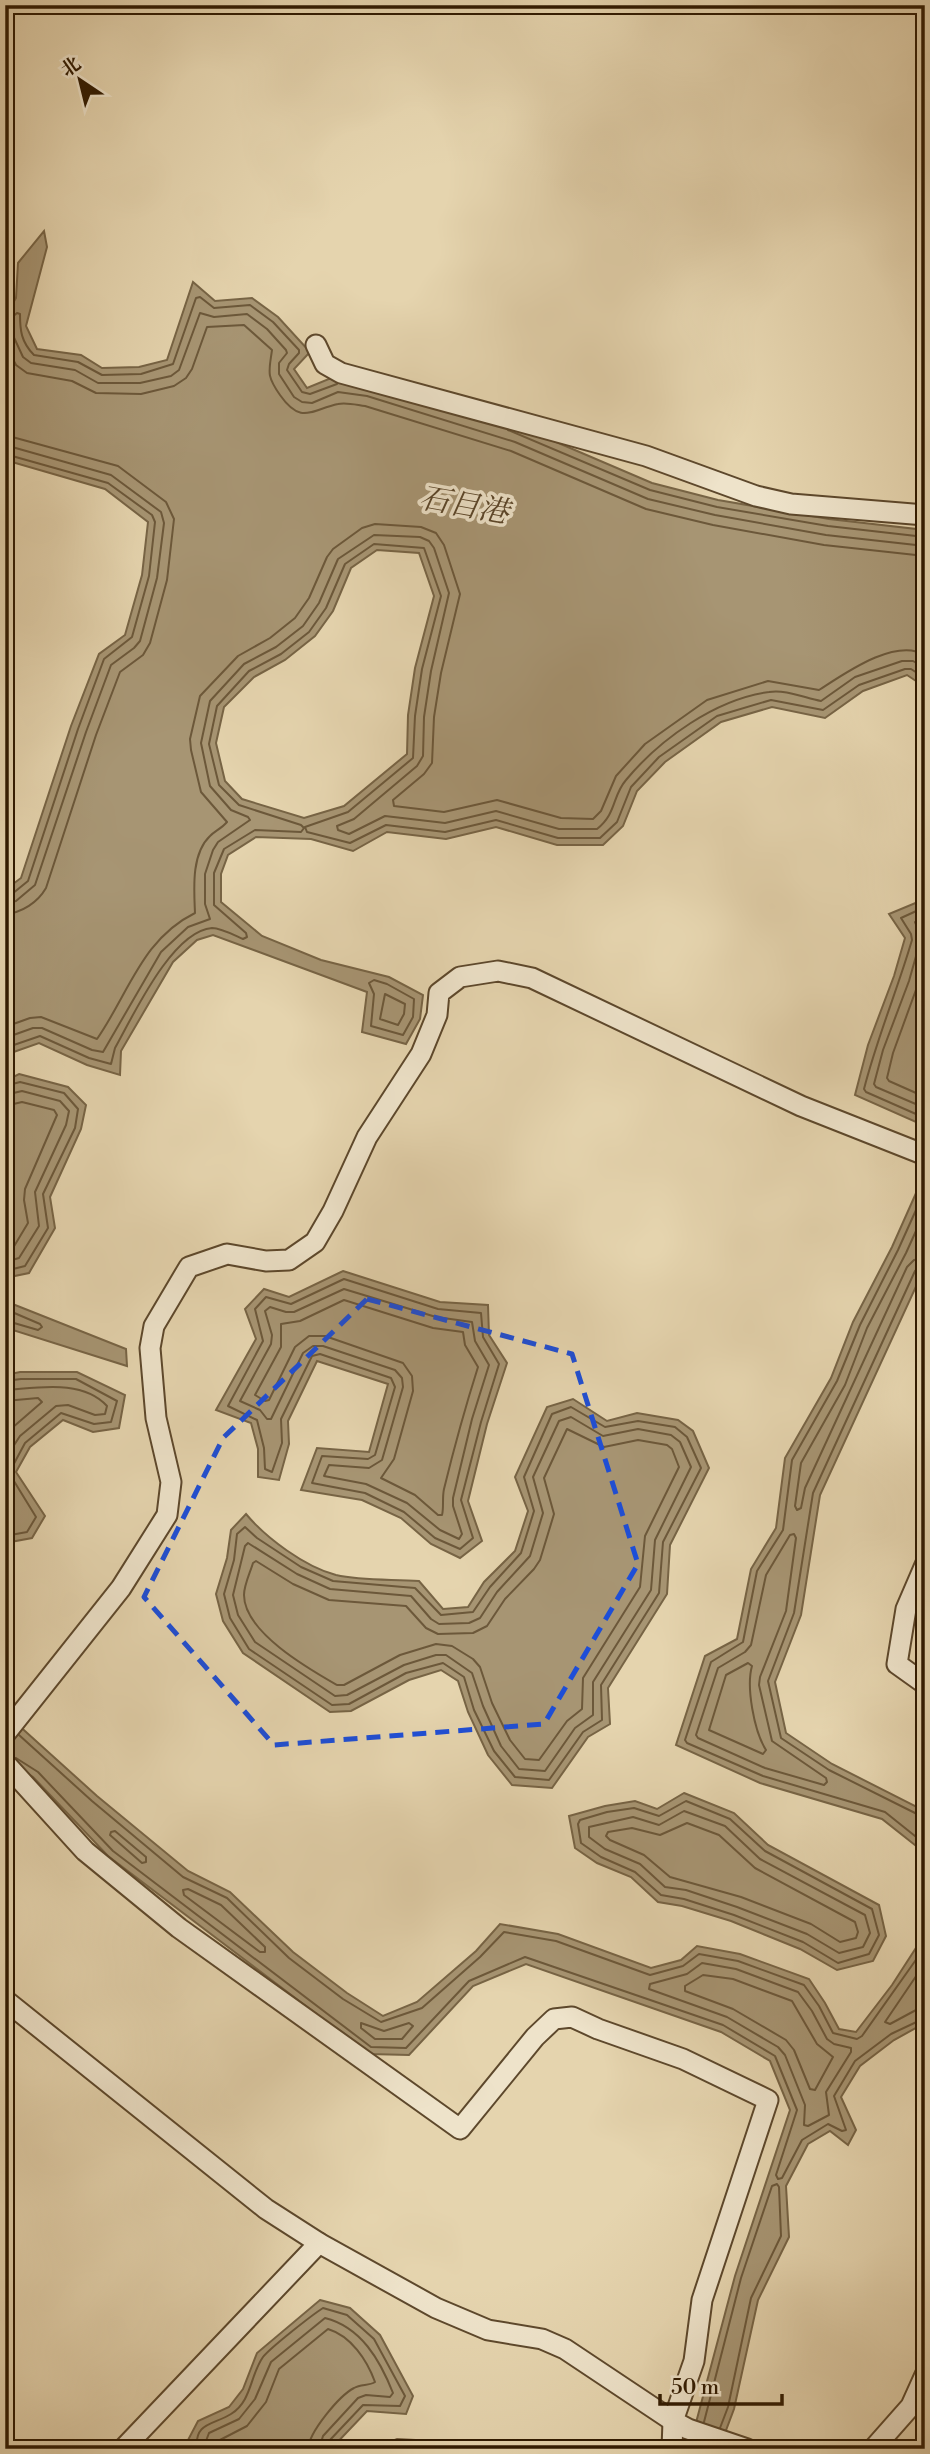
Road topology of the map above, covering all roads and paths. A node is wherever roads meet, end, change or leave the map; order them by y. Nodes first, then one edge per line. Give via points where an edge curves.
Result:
1 (316, 345) dead end
2 (925, 515) edge
3 (925, 1155) edge
4 (925, 1565) edge
5 (925, 1684) edge
6 (5, 1734) edge
7 (5, 1763) edge
8 (5, 2000) edge
9 (319, 2243) junction
10 (925, 2375) edge
11 (681, 2425) junction
12 (123, 2449) edge
13 (672, 2449) edge
14 (747, 2449) edge
15 (873, 2449) edge

1 - 2 street via 325,364 341,373 646,456 756,496 791,504
3 - 6 street via 801,1106 532,978 498,971 460,977 439,993 437,1015 421,1054 366,1137 315,1242 289,1260 227,1254 189,1267 154,1326 149,1348 156,1418 171,1482 167,1515 121,1588
4 - 5 street via 906,1609 897,1664
7 - 11 street via 85,1852 178,1928 460,2129 535,2037 554,2019 572,2017 682,2059 768,2100 702,2300
8 - 9 street via 266,2209
9 - 11 street via 436,2308 488,2330 542,2339 565,2349
9 - 12 street
10 - 15 street via 911,2406
11 - 13 street
11 - 14 street

